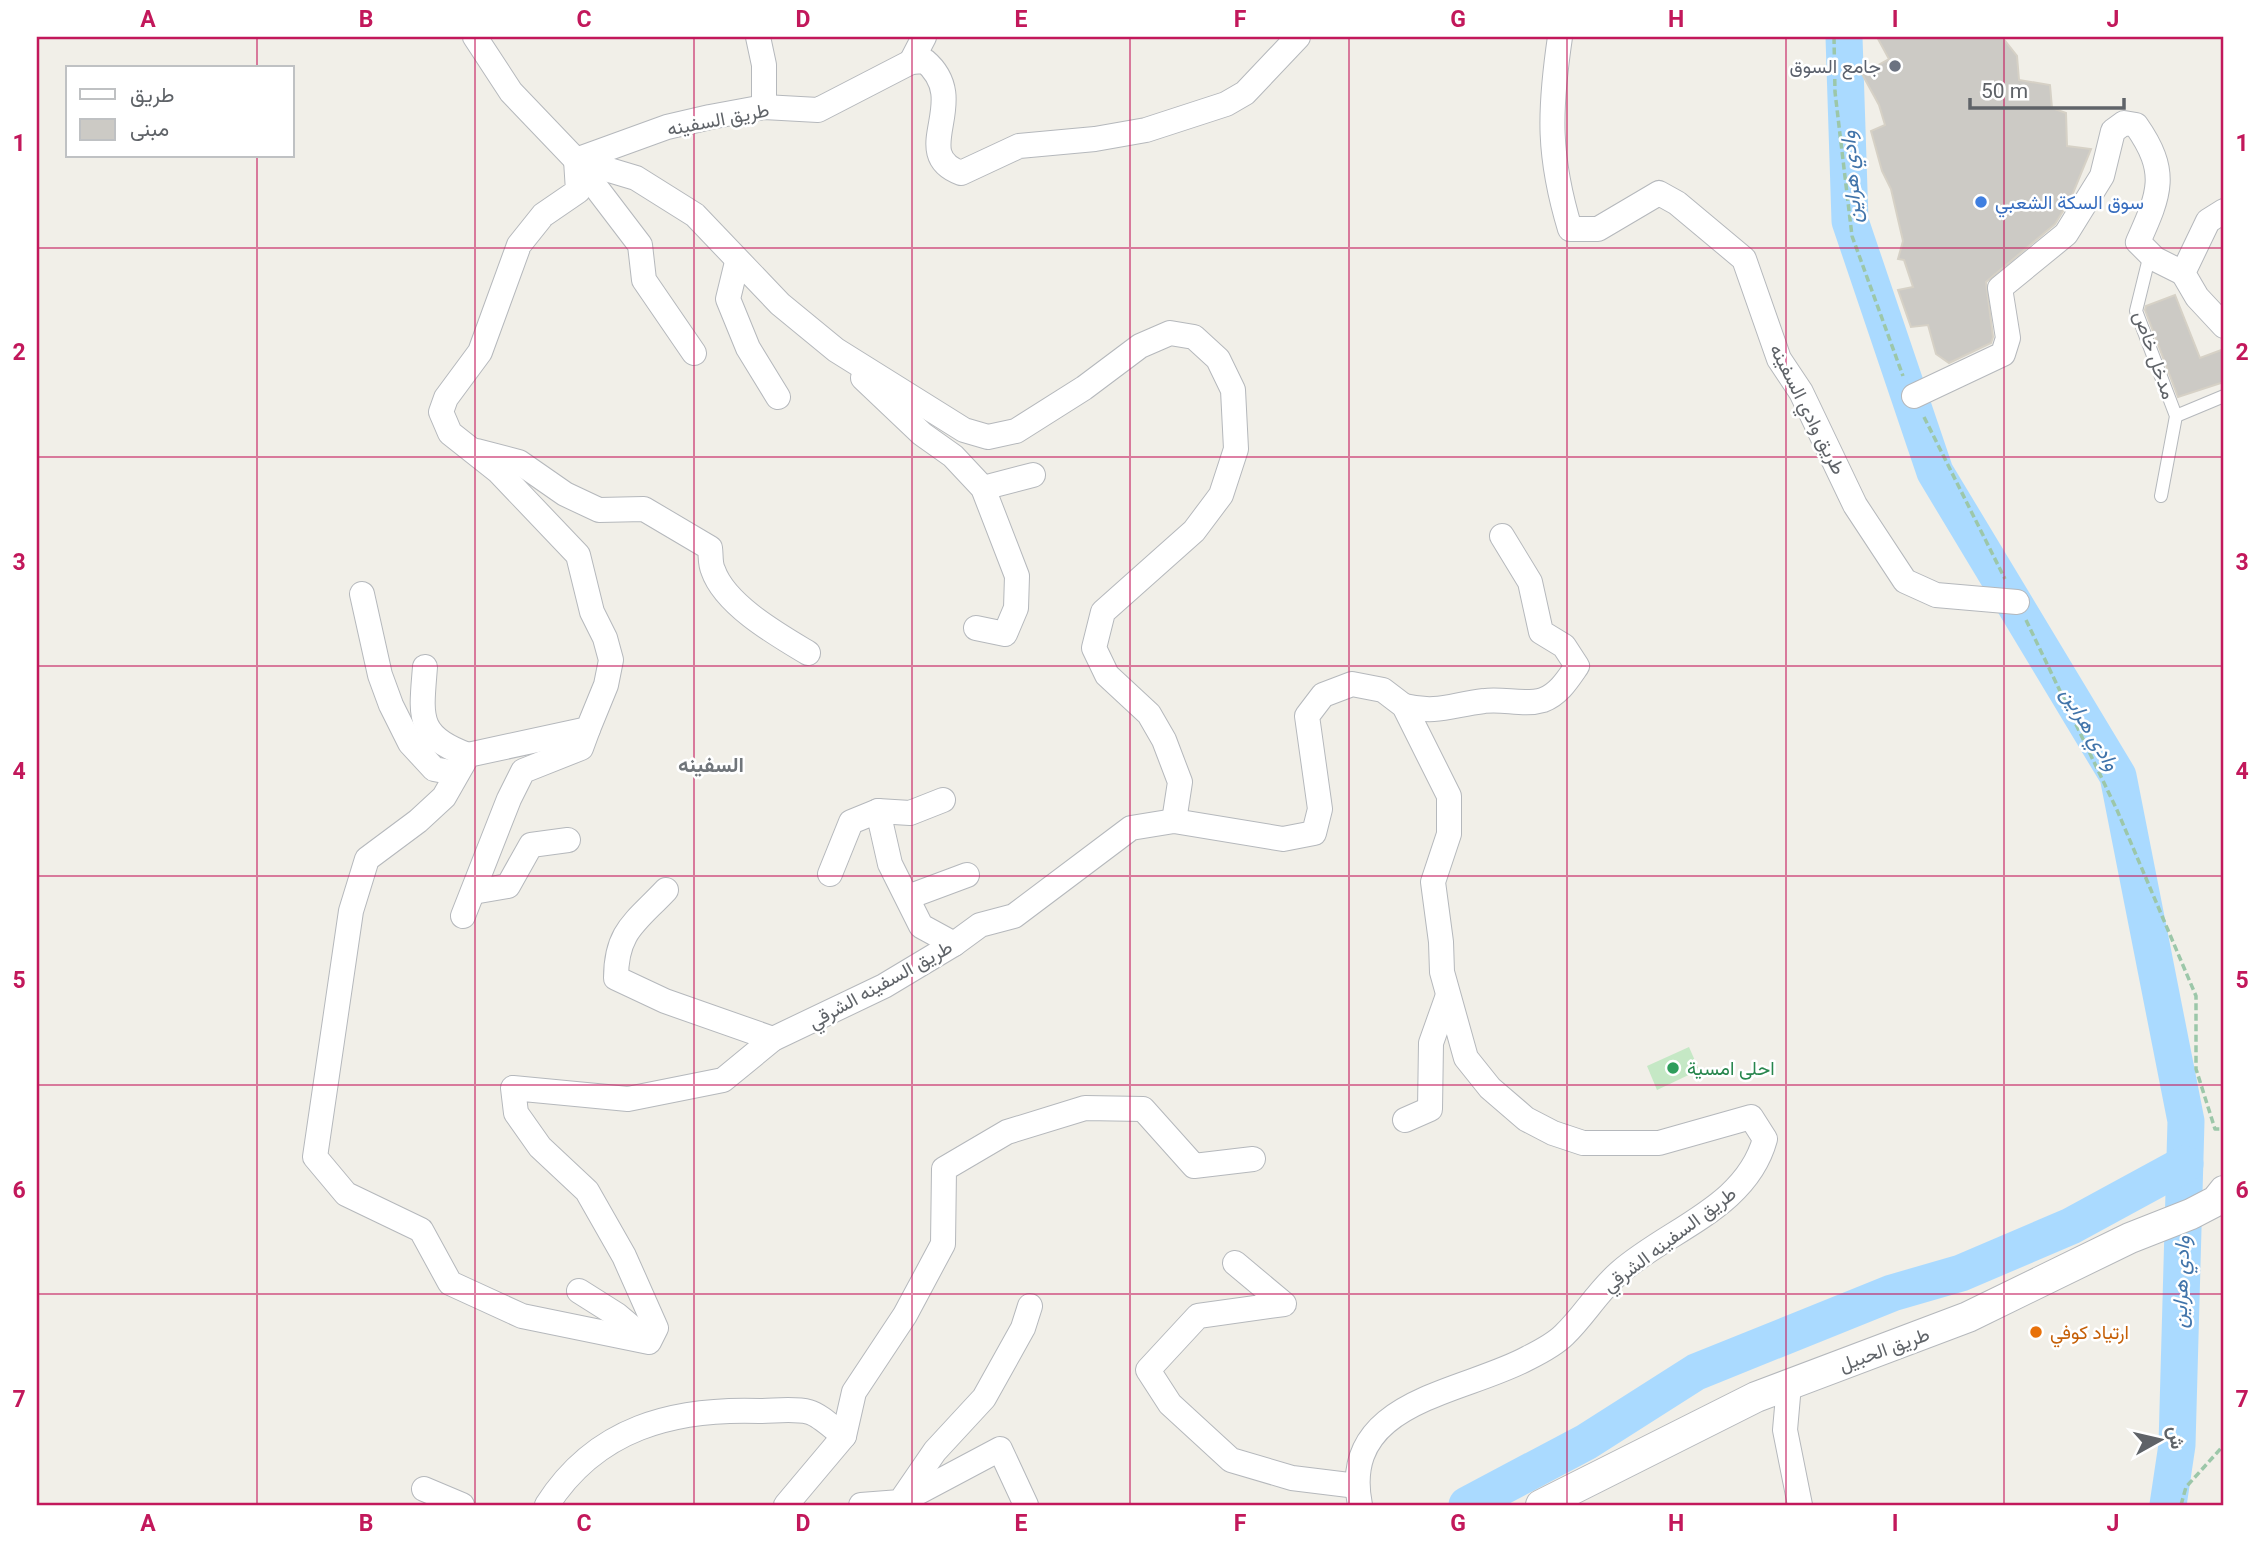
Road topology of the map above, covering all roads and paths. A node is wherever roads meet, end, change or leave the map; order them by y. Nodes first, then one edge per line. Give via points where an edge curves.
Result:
1 (758, 37) edge
2 (924, 37) edge
3 (1298, 37) edge
4 (1560, 37) edge
5 (481, 41) edge
6 (911, 62) junction
7 (764, 107) junction
8 (576, 160) junction
9 (2224, 211) edge
10 (2150, 254) junction
11 (737, 262) junction
12 (2183, 273) junction
13 (2224, 327) edge
14 (836, 350) junction
15 (694, 353) dead end
16 (1914, 396) dead end
17 (2224, 396) edge
18 (778, 397) dead end
19 (2176, 416) junction
20 (466, 449) junction
21 (1032, 475) dead end
22 (983, 488) junction
23 (2161, 496) dead end
24 (1502, 536) dead end
25 (362, 594) dead end
26 (2017, 602) dead end
27 (976, 628) dead end
28 (808, 653) dead end
29 (425, 667) dead end
30 (1404, 706) junction
31 (588, 729) junction
32 (461, 764) junction
33 (943, 800) dead end
34 (878, 811) junction
35 (1174, 821) junction
36 (568, 840) dead end
37 (830, 874) dead end
38 (967, 875) dead end
39 (666, 890) dead end
40 (473, 892) junction
41 (908, 897) junction
42 (463, 916) dead end
43 (954, 944) junction
44 (1447, 998) junction
45 (773, 1039) junction
46 (1405, 1120) dead end
47 (1253, 1160) dead end
48 (2220, 1196) edge
49 (1235, 1263) dead end
50 (579, 1291) dead end
51 (1030, 1306) dead end
52 (649, 1342) junction
53 (1790, 1385) junction
54 (844, 1436) junction
55 (2224, 1445) edge
56 (424, 1489) dead end
57 (1359, 1496) edge
58 (900, 1502) junction
59 (462, 1505) edge
60 (547, 1505) edge
61 (786, 1505) edge
62 (861, 1505) edge
63 (1026, 1505) edge
64 (1541, 1505) edge
65 (1800, 1505) edge
66 (2181, 1505) edge

1 - 7 street via 764,65
2 - 6 street
3 - 6 street via 1245,93 1226,104 1146,130 1019,146 961,173 948,168 936,145 946,100 936,70 925,61
4 - 26 street, طريق وادي السفينه via 1550,136 1556,181 1570,229 1598,229 1659,193 1677,203 1744,259 1779,359 1801,392 1855,505 1905,581 1936,595
5 - 8 street via 511,92
6 - 7 street, طريق السفينه via 818,110
7 - 8 street, طريق السفينه via 667,127
8 - 11 street via 636,178 683,207
8 - 15 street via 640,245 644,280
8 - 20 street via 578,191 543,215 519,246 480,352 443,405 441,412 450,433
9 - 12 street via 2208,221
10 - 12 street
10 - 16 street via 2138,242 2159,188 2157,165 2136,125 2124,123 2113,131 2102,176 2066,234 2000,288 2008,338 2003,354
10 - 19 lane, مدخل خاص via 2136,311
11 - 14 street
11 - 18 street via 728,299 748,348
12 - 13 street
14 - 22 street
14 - 35 street via 964,430 988,437 1016,432 1140,346 1170,333 1194,337 1218,359 1233,390 1236,449 1221,495 1194,531 1103,612 1094,648 1107,675 1149,714 1164,740 1180,782
17 - 19 lane, مدخل خاص
19 - 23 lane, مدخل خاص
20 - 28 street via 519,462 565,494 599,510 644,509 699,539 710,548 712,570 725,589 764,626
20 - 31 street via 498,471 578,555 592,612 611,660
21 - 22 street
22 - 27 street via 1017,576 1016,608 1005,634
24 - 30 street via 1530,582 1541,632 1564,646 1577,666 1564,686 1544,699 1518,703 1486,700 1429,712
25 - 32 street via 380,675 410,743 434,769
29 - 32 street via 422,699 426,729
30 - 35 street, طريق السفينه الشرقي via 1383,690 1352,684 1323,695 1307,716 1320,809 1314,833 1283,839
30 - 44 street, طريق السفينه الشرقي via 1449,796 1449,834 1433,882
31 - 32 street
31 - 40 street via 581,748 523,771
32 - 52 street via 444,796 368,859 352,911 315,1157 346,1194 421,1230 450,1283 522,1316
33 - 34 street via 910,813
34 - 37 street via 851,822
34 - 41 street via 890,864
35 - 43 street, طريق السفينه الشرقي via 1131,828 1014,916 980,925
36 - 40 street via 531,845 508,886
38 - 41 street
39 - 45 street via 627,928 616,953 616,978
40 - 42 street
41 - 43 street via 920,926
43 - 45 street, طريق السفينه الشرقي via 853,1003
44 - 46 street via 1431,1044 1430,1109
44 - 57 street, طريق السفينه الشرقي via 1466,1058 1490,1088 1526,1119 1553,1133 1583,1143 1659,1143 1751,1117 1765,1139 1759,1161 1725,1199 1620,1271 1564,1336 1527,1359 1391,1416 1368,1440
45 - 52 street, طريق السفينه الشرقي via 723,1080 628,1099 513,1088 516,1113 540,1147 587,1191 624,1256 656,1328
47 - 54 street via 1194,1166 1143,1109 1085,1108 1006,1132 944,1169 943,1244 905,1315 854,1392
48 - 53 street, طريق الحبيل via 1968,1317
49 - 57 street via 1284,1304 1198,1316 1147,1370 1170,1404 1231,1460
50 - 52 street
51 - 58 street via 1023,1328 984,1398 935,1451
53 - 64 street, طريق الحبيل via 1700,1424
53 - 65 street via 1785,1430
54 - 60 street via 810,1412 683,1414 612,1438 561,1483
54 - 61 street
55 - 66 path via 2186,1488
56 - 59 street
58 - 62 street
58 - 63 street via 1000,1449

